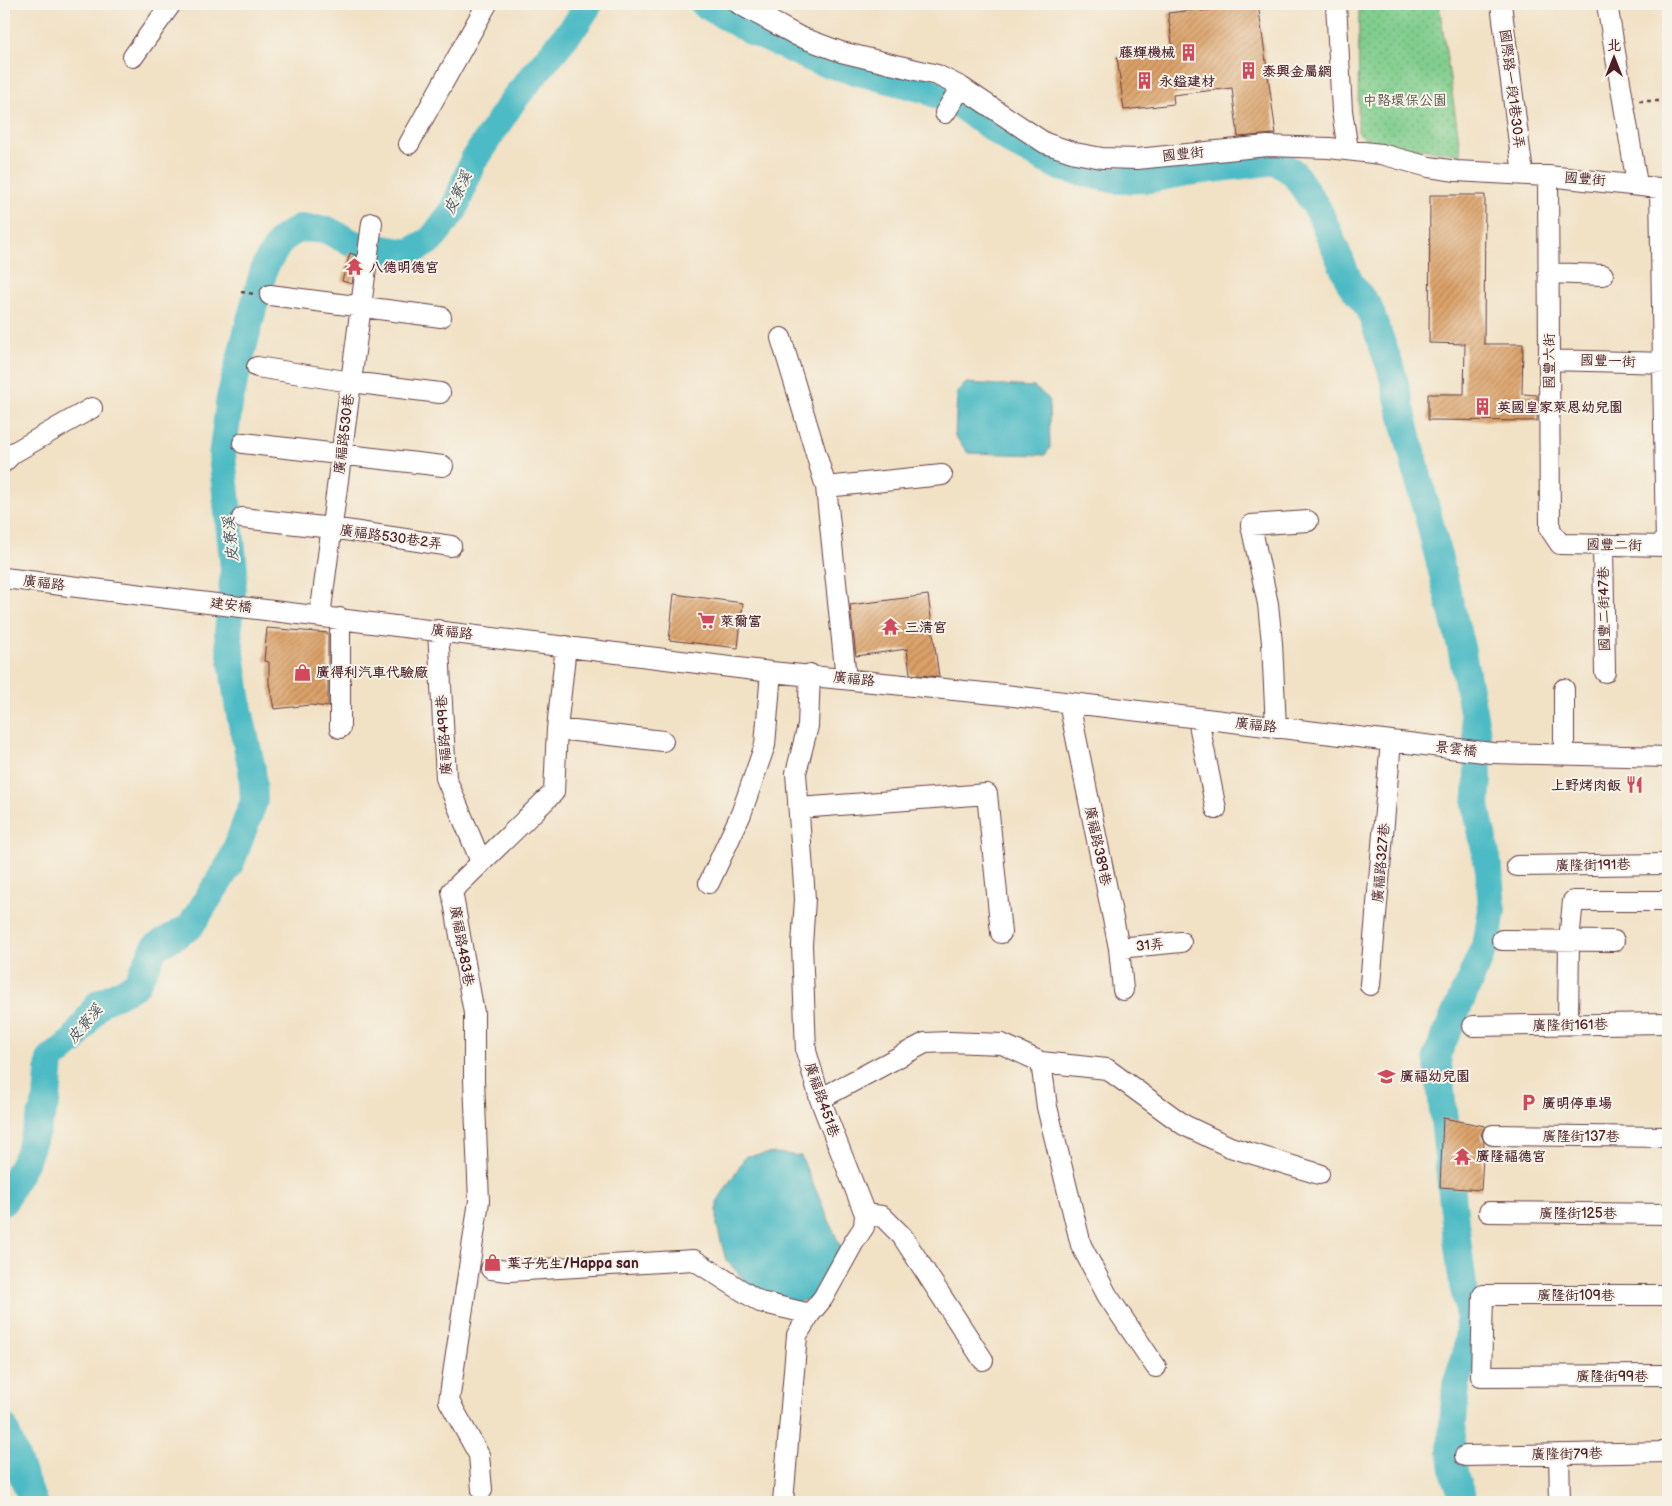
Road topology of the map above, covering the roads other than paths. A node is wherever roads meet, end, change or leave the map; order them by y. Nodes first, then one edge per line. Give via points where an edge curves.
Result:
1 (171, 4) edge
2 (487, 4) edge
3 (738, 4) edge
4 (1336, 4) edge
5 (1501, 4) edge
6 (1607, 4) edge
7 (133, 57) dead end
8 (961, 87) junction
9 (945, 112) dead end
10 (409, 144) dead end
11 (1348, 150) junction
12 (1523, 174) junction
13 (1548, 176) junction
14 (1637, 184) junction
15 (1664, 188) edge
16 (372, 224) dead end
17 (1548, 273) junction
18 (1604, 275) dead end
19 (270, 295) dead end
20 (361, 306) junction
21 (441, 316) dead end
22 (780, 338) dead end
23 (1548, 360) junction
24 (1666, 363) edge
25 (257, 367) dead end
26 (351, 382) junction
27 (440, 393) dead end
28 (92, 408) dead end
29 (243, 443) dead end
30 (341, 455) junction
31 (4, 462) edge
32 (443, 466) dead end
33 (942, 475) dead end
34 (826, 488) junction
35 (242, 518) dead end
36 (1308, 521) dead end
37 (332, 528) junction
38 (1560, 544) joint
39 (1602, 545) junction
40 (451, 546) dead end
41 (1667, 546) edge
42 (4, 578) edge
43 (173, 599) joint
44 (288, 612) joint
45 (330, 617) junction
46 (438, 630) junction
47 (566, 646) junction
48 (771, 672) junction
49 (1605, 672) dead end
50 (810, 674) junction
51 (846, 678) junction
52 (1564, 689) dead end
53 (1069, 703) junction
54 (1198, 719) junction
55 (340, 728) dead end
56 (1276, 728) junction
57 (557, 729) junction
58 (1391, 740) junction
59 (662, 741) dead end
60 (1420, 744) joint
61 (1564, 755) junction
62 (1668, 757) edge
63 (799, 808) junction
64 (1216, 809) dead end
65 (481, 862) junction
66 (1668, 864) edge
67 (1517, 866) dead end
68 (709, 883) dead end
69 (1668, 901) edge
70 (1001, 933) dead end
71 (1502, 940) dead end
72 (1569, 940) junction
73 (1614, 941) dead end
74 (1182, 942) dead end
75 (1119, 948) junction
76 (1370, 985) dead end
77 (1123, 990) dead end
78 (1668, 1023) edge
79 (1568, 1025) junction
80 (1473, 1026) dead end
81 (1041, 1062) junction
82 (820, 1099) junction
83 (1493, 1135) dead end
84 (1668, 1136) edge
85 (1319, 1174) dead end
86 (1489, 1212) dead end
87 (865, 1214) junction
88 (1668, 1214) edge
89 (491, 1269) dead end
90 (1668, 1295) edge
91 (810, 1314) junction
92 (983, 1360) dead end
93 (1156, 1367) dead end
94 (1480, 1376) joint
95 (1668, 1376) edge
96 (1668, 1452) edge
97 (1559, 1454) junction
98 (1465, 1456) dead end
99 (482, 1490) dead end
100 (783, 1502) edge
101 (1560, 1502) edge

1 - 7 street
2 - 10 street
3 - 8 street, 國豐街 via 798,36 841,52 937,75
4 - 11 street via 1342,111
5 - 12 street, 國際路一段1巷30弄
6 - 14 street
8 - 9 street
8 - 11 street, 國豐街 via 1045,143 1102,158 1137,159 1267,146
11 - 12 street, 國豐街 via 1381,154 1429,168
12 - 13 street, 國豐街
13 - 14 street, 國豐街
13 - 17 street, 國豐六街
14 - 15 street, 國豐街
15 - 24 street
16 - 20 street, 廣福路530巷
17 - 18 street
17 - 23 street, 國豐六街
19 - 20 street
20 - 21 street
20 - 26 street, 廣福路530巷
22 - 34 street
23 - 24 street, 國豐一街
23 - 38 street, 國豐六街 via 1550,529
24 - 41 street
25 - 26 street
26 - 27 street
26 - 30 street, 廣福路530巷
28 - 31 street via 13,453
29 - 30 street
30 - 32 street
30 - 37 street, 廣福路530巷
33 - 34 street
34 - 51 street
35 - 37 street, 廣福路530巷2弄
36 - 56 street via 1251,525 1268,604
37 - 40 street, 廣福路530巷2弄
37 - 45 street, 廣福路530巷
38 - 39 street, 國豐二街
39 - 41 street, 國豐二街
39 - 49 street, 國豐二街47巷
42 - 43 street, 廣福路
43 - 44 street, 建安橋
44 - 45 street, 廣福路
45 - 46 street, 廣福路
45 - 55 street, 廣福路530巷
46 - 47 street, 廣福路
46 - 65 street, 廣福路499巷 via 446,778
47 - 48 street, 廣福路
47 - 57 street, 廣福路483巷
48 - 50 street, 廣福路
48 - 68 street via 765,745 741,814
50 - 51 street, 廣福路
50 - 63 street, 廣福路451巷 via 808,726 796,773
51 - 53 street, 廣福路
52 - 61 street
53 - 54 street, 廣福路
53 - 75 street, 廣福路389巷
54 - 56 street, 廣福路
54 - 64 street
56 - 58 street, 廣福路
57 - 59 street
57 - 65 street, 廣福路483巷 via 554,792
58 - 60 street, 廣福路
58 - 76 street, 廣福路327巷
60 - 61 street, 景雲橋 via 1492,753
61 - 62 street
63 - 70 street via 987,794
63 - 82 street, 廣福路451巷 via 805,899 802,945 806,1051
65 - 99 street, 廣福路483巷 via 452,891 474,1013 479,1201 449,1401 479,1454
66 - 67 street, 廣隆街191巷
69 - 72 street via 1573,901
71 - 72 street
72 - 73 street
72 - 79 street
74 - 75 street, 31弄
75 - 77 street, 廣福路389巷
78 - 79 street, 廣隆街161巷
79 - 80 street, 廣隆街161巷
81 - 82 street via 1002,1044 925,1043
81 - 85 street via 1107,1069 1184,1125 1230,1147
81 - 93 street via 1047,1106 1081,1245 1108,1294
82 - 87 street, 廣福路451巷
83 - 84 street, 廣隆街137巷
86 - 88 street, 廣隆街125巷
87 - 91 street via 864,1227 823,1298
87 - 92 street via 882,1216 902,1236
89 - 91 street via 509,1271 694,1260 760,1302
90 - 94 street, 廣隆街109巷 via 1483,1295
91 - 100 street via 796,1335
94 - 95 street, 廣隆街99巷
96 - 97 street, 廣隆街79巷
97 - 98 street, 廣隆街79巷
97 - 101 street

